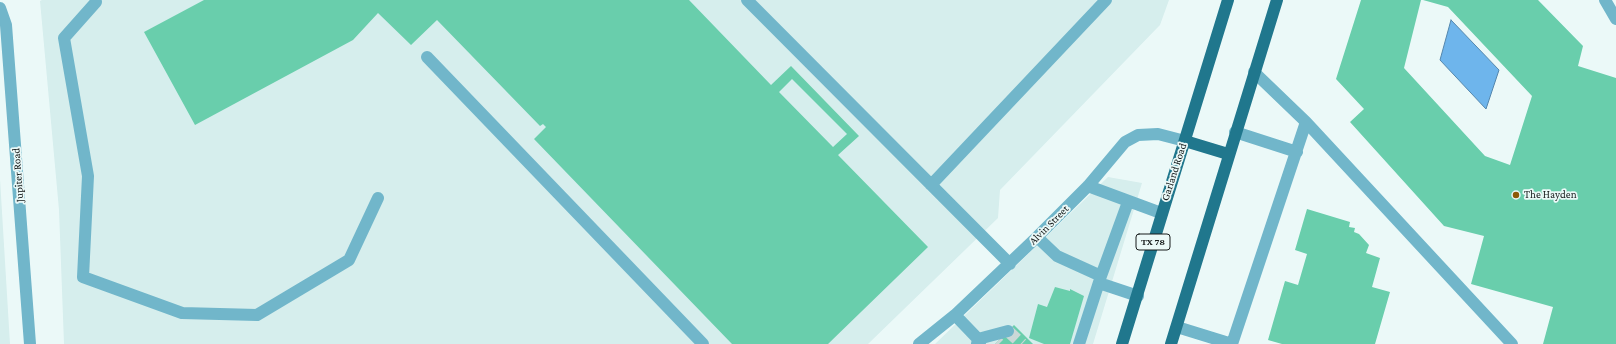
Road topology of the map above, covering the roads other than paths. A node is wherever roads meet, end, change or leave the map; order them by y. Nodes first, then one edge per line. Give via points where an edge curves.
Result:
1 (747, 0) edge
2 (1106, 0) edge
3 (1228, 0) edge
4 (1277, 0) edge
5 (1605, 0) edge
6 (97, 1) edge
7 (0, 8) edge
8 (1616, 19) edge
9 (427, 57) dead end
10 (1254, 72) junction
11 (1306, 122) junction
12 (1235, 132) junction
13 (1185, 140) junction
14 (1297, 152) junction
15 (1228, 154) junction
16 (931, 185) junction
17 (1088, 186) junction
18 (378, 198) dead end
19 (1128, 202) junction
20 (1161, 213) junction
21 (1037, 237) junction
22 (1010, 264) junction
23 (1100, 280) junction
24 (1138, 296) junction
25 (955, 315) junction
26 (1177, 327) junction
27 (1008, 331) dead end
28 (978, 342) edge
29 (997, 342) dead end
30 (30, 344) edge
31 (703, 344) edge
32 (919, 344) edge
33 (1079, 344) edge
34 (1122, 344) edge
35 (1171, 344) edge
36 (1232, 344) edge
37 (1512, 344) edge

1 - 16 street
2 - 16 street
3 - 13 main road, Garland Road / TX 78
4 - 10 main road
5 - 8 street
6 - 18 street via 64,38 88,176 83,277 182,312 258,314 349,260
7 - 30 street, Jupiter Road via 6,25
9 - 31 street
10 - 11 street
10 - 12 main road
11 - 14 street
11 - 37 street
12 - 14 street
12 - 15 main road
13 - 15 main road
13 - 17 street, Alvin Street via 1158,134 1138,135 1125,142
13 - 20 main road, Garland Road / TX 78
14 - 36 street
15 - 26 main road
16 - 22 street
17 - 19 street
17 - 21 street, Alvin Street
19 - 20 street
19 - 23 street
20 - 24 main road, Garland Road / TX 78
21 - 22 street, Alvin Street
21 - 23 street via 1057,256
22 - 25 street, Alvin Street
23 - 24 street
23 - 33 street
24 - 34 main road, Garland Road / TX 78
25 - 28 street
25 - 32 street, Alvin Street
26 - 35 main road
26 - 36 street
27 - 28 street
28 - 29 street

